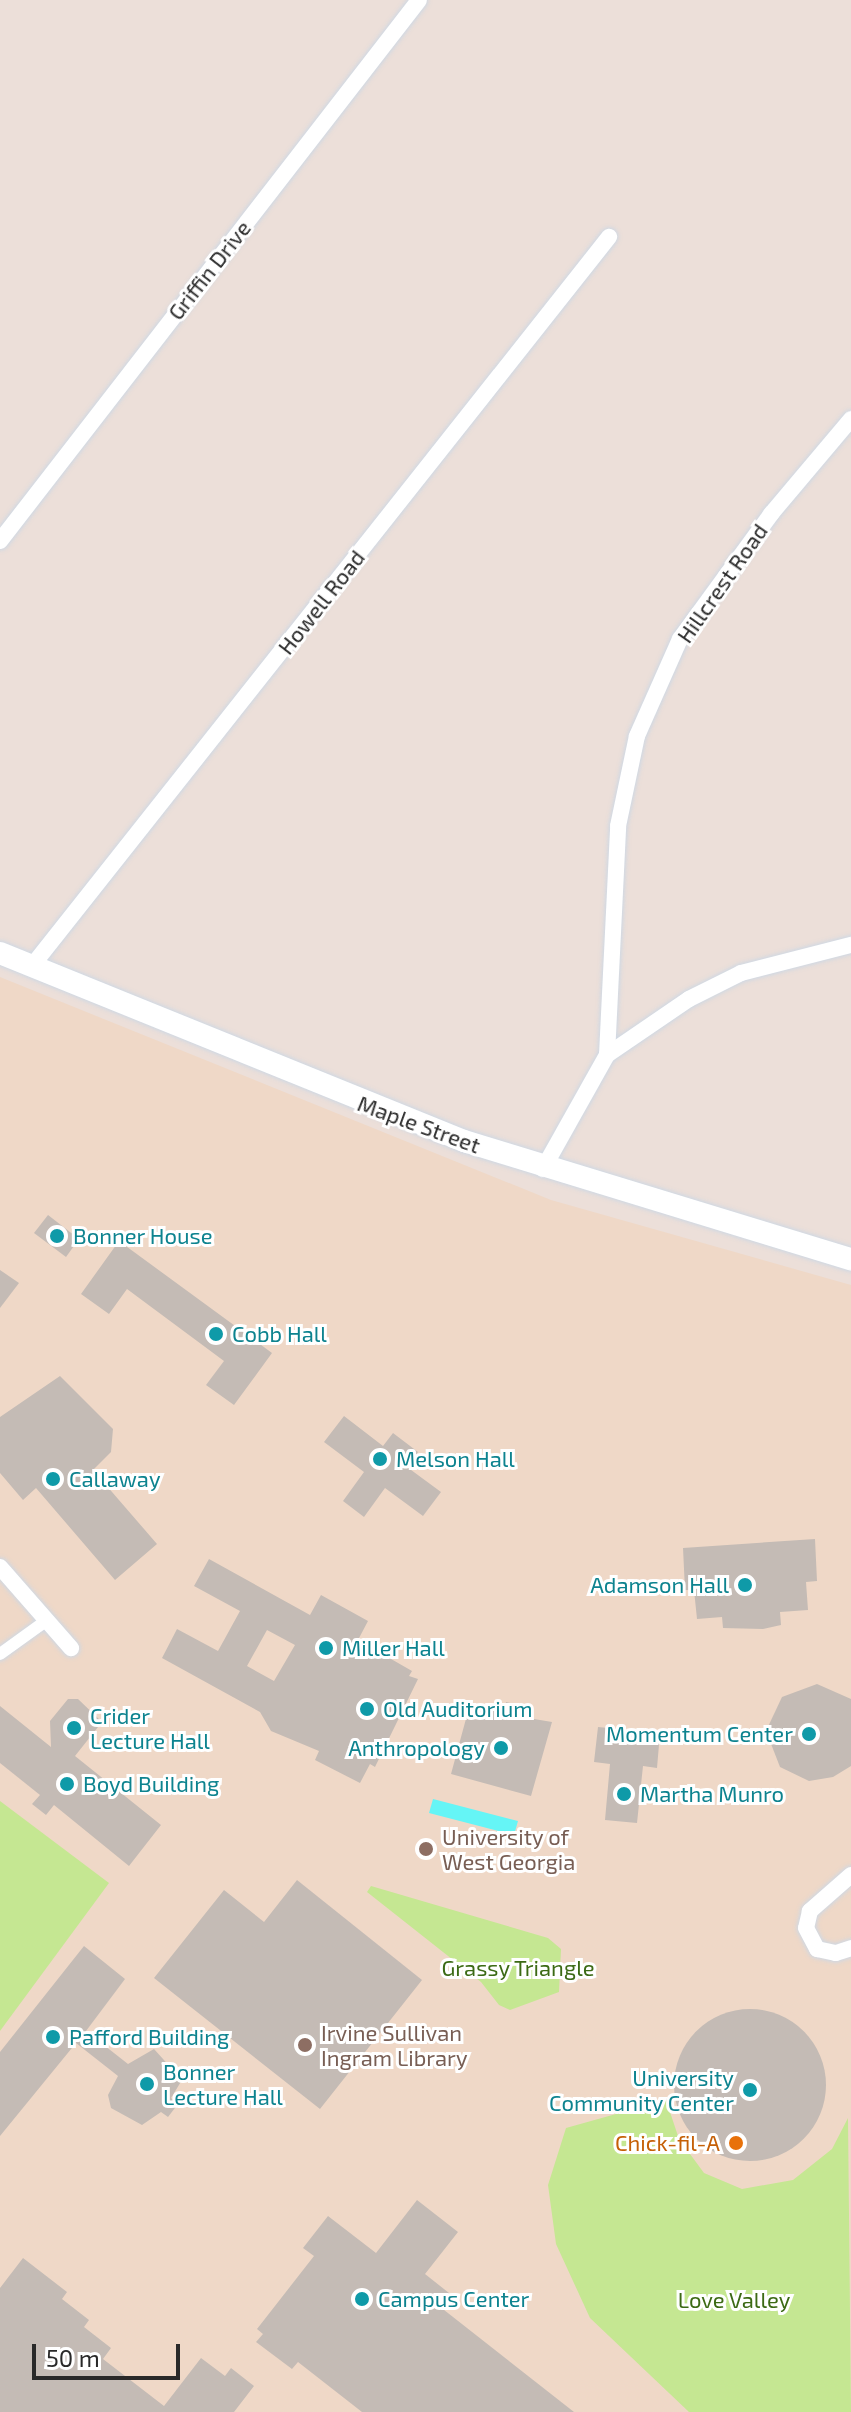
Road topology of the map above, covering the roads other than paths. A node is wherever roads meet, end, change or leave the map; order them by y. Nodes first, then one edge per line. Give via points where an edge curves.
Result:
1 (419, 0) edge
2 (609, 237) dead end
3 (851, 419) edge
4 (0, 541) edge
5 (851, 945) edge
6 (0, 953) edge
7 (32, 966) junction
8 (607, 1055) junction
9 (543, 1169) junction
10 (851, 1259) edge
11 (0, 1567) edge
12 (46, 1621) junction
13 (71, 1648) dead end
14 (0, 1654) edge
15 (851, 1875) edge
16 (851, 1948) edge

1 - 4 street, Griffin Drive
2 - 7 street, Howell Road
3 - 8 street, Hillcrest Road via 771,514 680,639 637,736 618,826
5 - 8 street via 741,973 689,999
6 - 7 main road, Maple Street
7 - 9 main road, Maple Street via 304,1080
8 - 9 street
9 - 10 main road, Maple Street
11 - 12 street
12 - 13 street
12 - 14 street
15 - 16 street via 810,1911 806,1928 817,1949 836,1953

